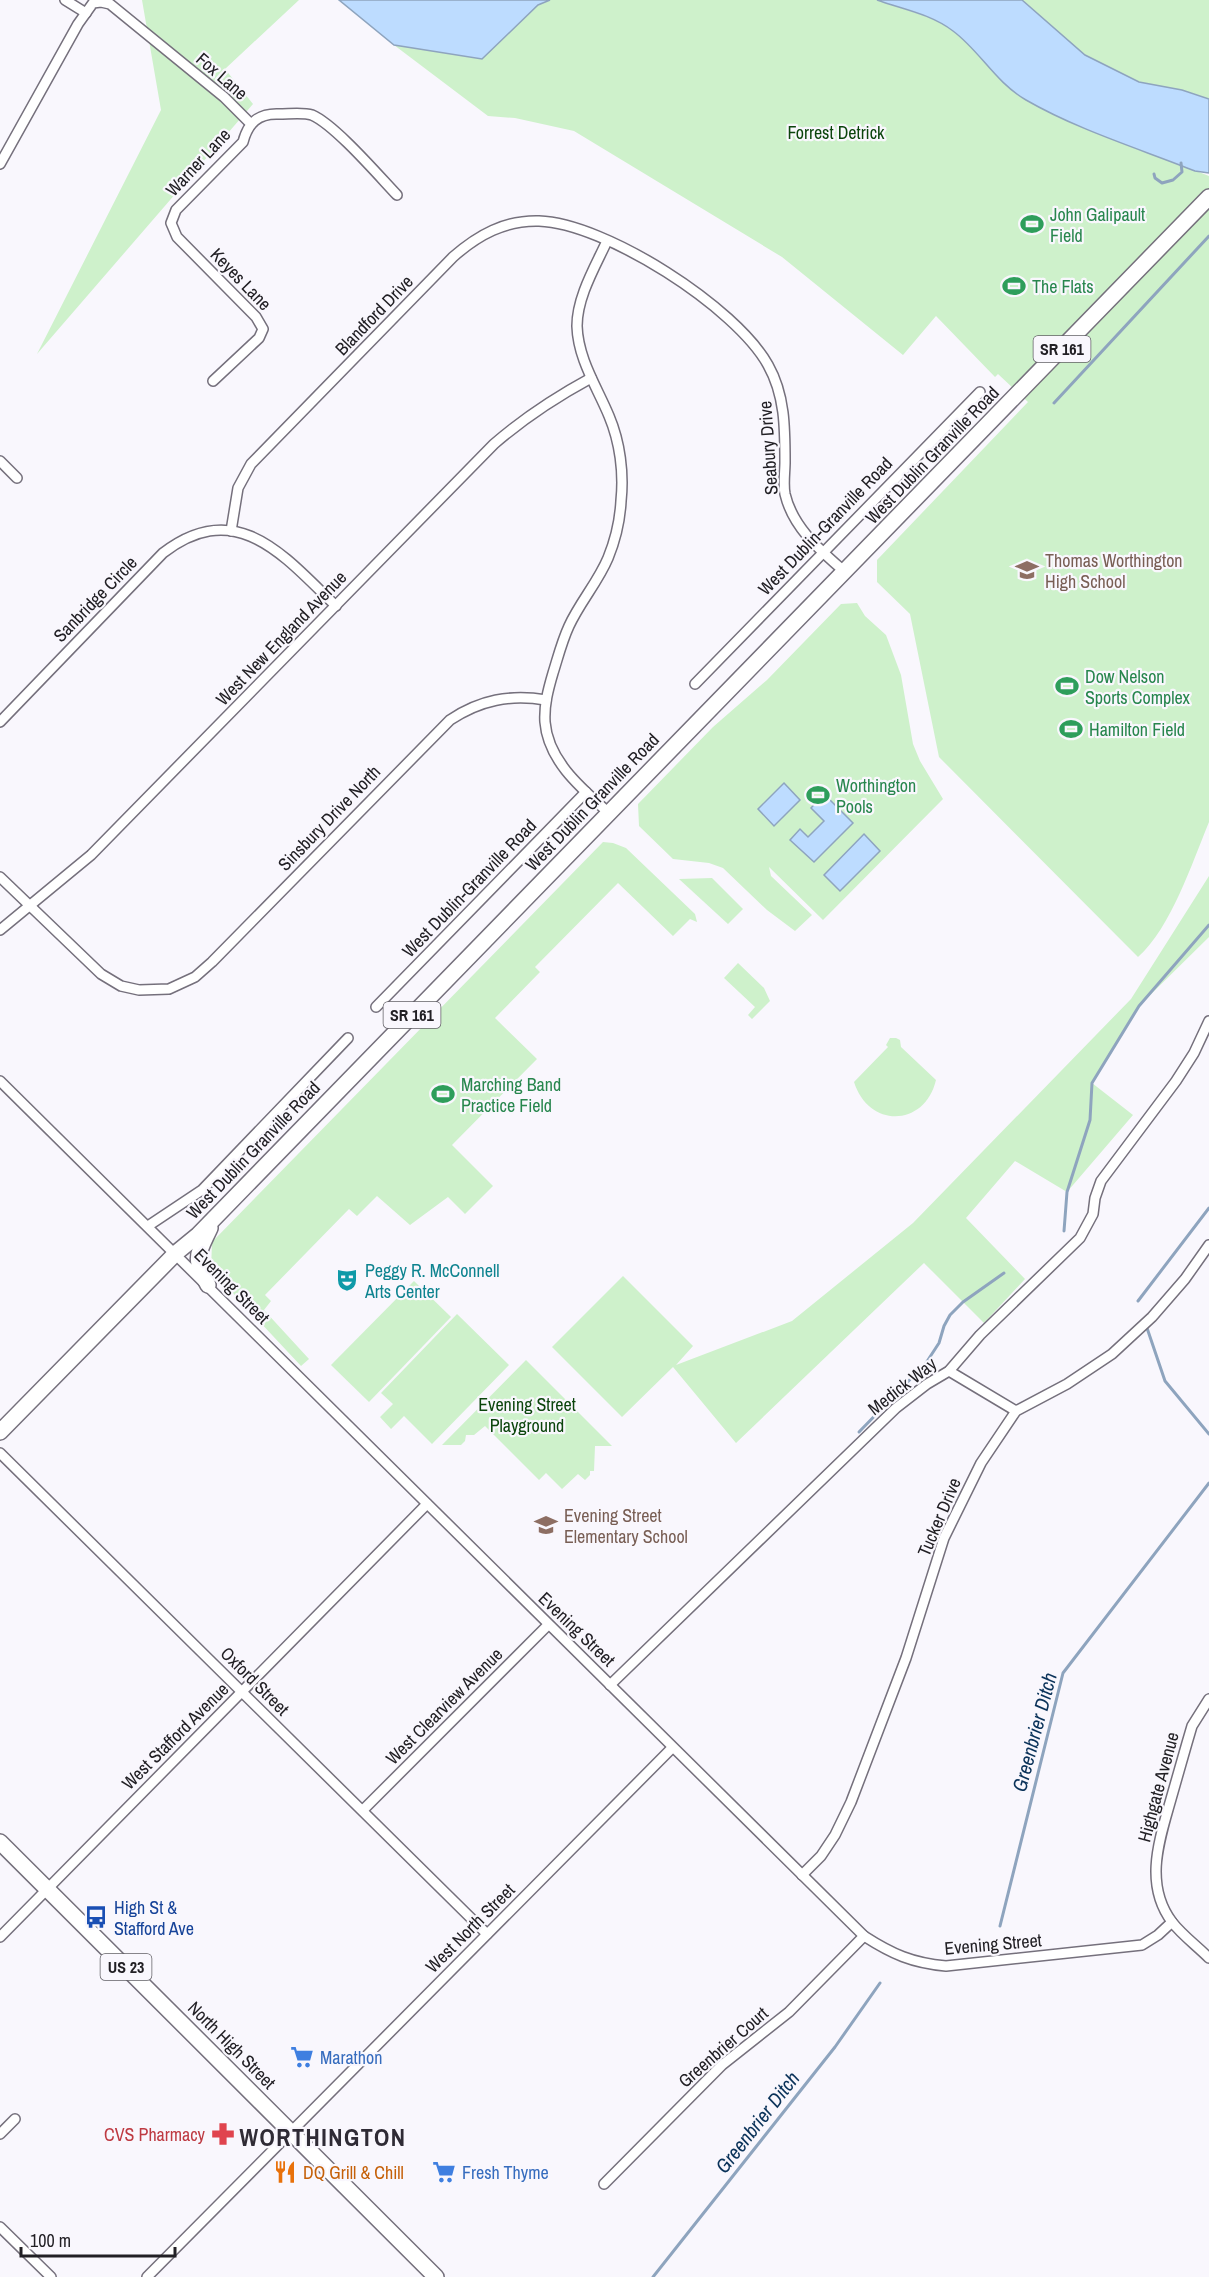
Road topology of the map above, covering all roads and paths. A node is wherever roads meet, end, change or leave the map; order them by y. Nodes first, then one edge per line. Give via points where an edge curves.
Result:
1 (65, 0) edge
2 (86, 13) junction
3 (251, 124) junction
4 (0, 162) edge
5 (397, 195) dead end
6 (1209, 197) edge
7 (171, 223) joint
8 (607, 241) junction
9 (591, 378) junction
10 (213, 381) dead end
11 (980, 392) dead end
12 (0, 461) edge
13 (17, 478) dead end
14 (231, 531) junction
15 (822, 552) junction
16 (845, 572) junction
17 (336, 606) junction
18 (695, 684) dead end
19 (546, 700) junction
20 (0, 722) edge
21 (586, 792) junction
22 (609, 813) junction
23 (0, 877) edge
24 (30, 906) junction
25 (0, 930) edge
26 (376, 1007) dead end
27 (1209, 1021) edge
28 (348, 1038) dead end
29 (0, 1081) edge
30 (216, 1217) junction
31 (148, 1226) junction
32 (1209, 1245) edge
33 (176, 1253) junction
34 (208, 1285) junction
35 (949, 1371) junction
36 (1016, 1411) junction
37 (0, 1432) edge
38 (0, 1452) edge
39 (427, 1504) junction
40 (548, 1624) junction
41 (610, 1685) junction
42 (242, 1691) junction
43 (1209, 1699) edge
44 (672, 1748) junction
45 (363, 1810) junction
46 (0, 1842) edge
47 (802, 1875) junction
48 (48, 1890) junction
49 (1172, 1922) junction
50 (487, 1934) junction
51 (864, 1936) junction
52 (0, 1937) edge
53 (1209, 1958) edge
54 (15, 2119) dead end
55 (291, 2131) junction
56 (0, 2134) edge
57 (604, 2184) dead end
58 (0, 2227) edge
59 (51, 2277) edge
60 (147, 2277) edge
61 (436, 2277) edge

1 - 2 street
2 - 3 street, Fox Lane via 93,3 110,4
2 - 4 street
3 - 5 street, Fox Lane via 271,113 311,115 338,134
3 - 7 street, Warner Lane via 243,142 176,210
6 - 16 main road, West Dublin Granville Road / SR 161
7 - 10 street, Keyes Lane via 177,237 256,317 263,329 259,338
8 - 9 street via 586,286 577,324 579,344
8 - 14 street, Blandford Drive via 558,223 538,221 502,226 469,242 251,464 238,488
8 - 15 street, Seabury Drive via 655,264 704,297 756,345 780,391 784,416 784,492 799,526
9 - 17 street, West New England Avenue via 522,420 494,444
9 - 19 street via 616,437 622,472 618,524 608,558 569,626
11 - 15 street, West Dublin-Granville Road
12 - 13 street
14 - 17 street via 264,541
14 - 20 street, Sanbridge Circle via 194,536 163,553
15 - 16 street, Seabury Drive
15 - 18 street, West Dublin-Granville Road
16 - 22 main road, West Dublin Granville Road / SR 161
17 - 24 street, West New England Avenue via 92,855
19 - 21 street via 545,726 553,751
19 - 24 street, Sinsbury Drive North via 496,699 450,720 195,977 169,989 128,988 101,974
21 - 22 street
21 - 26 street, West Dublin-Granville Road
22 - 30 main road, West Dublin Granville Road / SR 161
23 - 24 street
24 - 25 street, West New England Avenue
27 - 35 street, Medick Way via 1176,1081 1101,1180 1093,1214 1080,1238 980,1335
28 - 31 street via 202,1190
29 - 31 street, Evening Street
30 - 33 main road, West Dublin Granville Road / SR 161
30 - 34 main road via 197,1256 197,1266
31 - 33 street, Evening Street
32 - 36 street, Tucker Drive via 1152,1317 1112,1354
33 - 34 street, Evening Street
33 - 37 main road, West Dublin Granville Road / SR 161
34 - 39 street, Evening Street
35 - 36 street
35 - 41 street, Medick Way via 896,1408
36 - 47 street, Tucker Drive via 981,1463 944,1538 902,1669 851,1802 821,1856
38 - 42 street, Oxford Street
39 - 40 street, Evening Street
39 - 42 street, West Stafford Avenue
40 - 41 street, Evening Street
40 - 45 street, West Clearview Avenue
41 - 44 street, Evening Street
42 - 45 street, Oxford Street
42 - 48 street, West Stafford Avenue
43 - 49 street, Highgate Avenue via 1192,1726 1155,1866 1161,1902
44 - 47 street, Evening Street
44 - 50 street, West North Street
45 - 50 street, Oxford Street
46 - 48 main road, North High Street / US 23
47 - 51 street, Evening Street
48 - 52 street, West Stafford Avenue
48 - 55 main road, North High Street / US 23
49 - 51 street, Evening Street via 1142,1945 946,1966 904,1959
49 - 53 street
50 - 55 street, West North Street
51 - 57 street, Greenbrier Court via 789,2012 722,2065
54 - 56 street
55 - 60 street, West North Street
55 - 61 main road, North High Street / US 23
58 - 59 street

